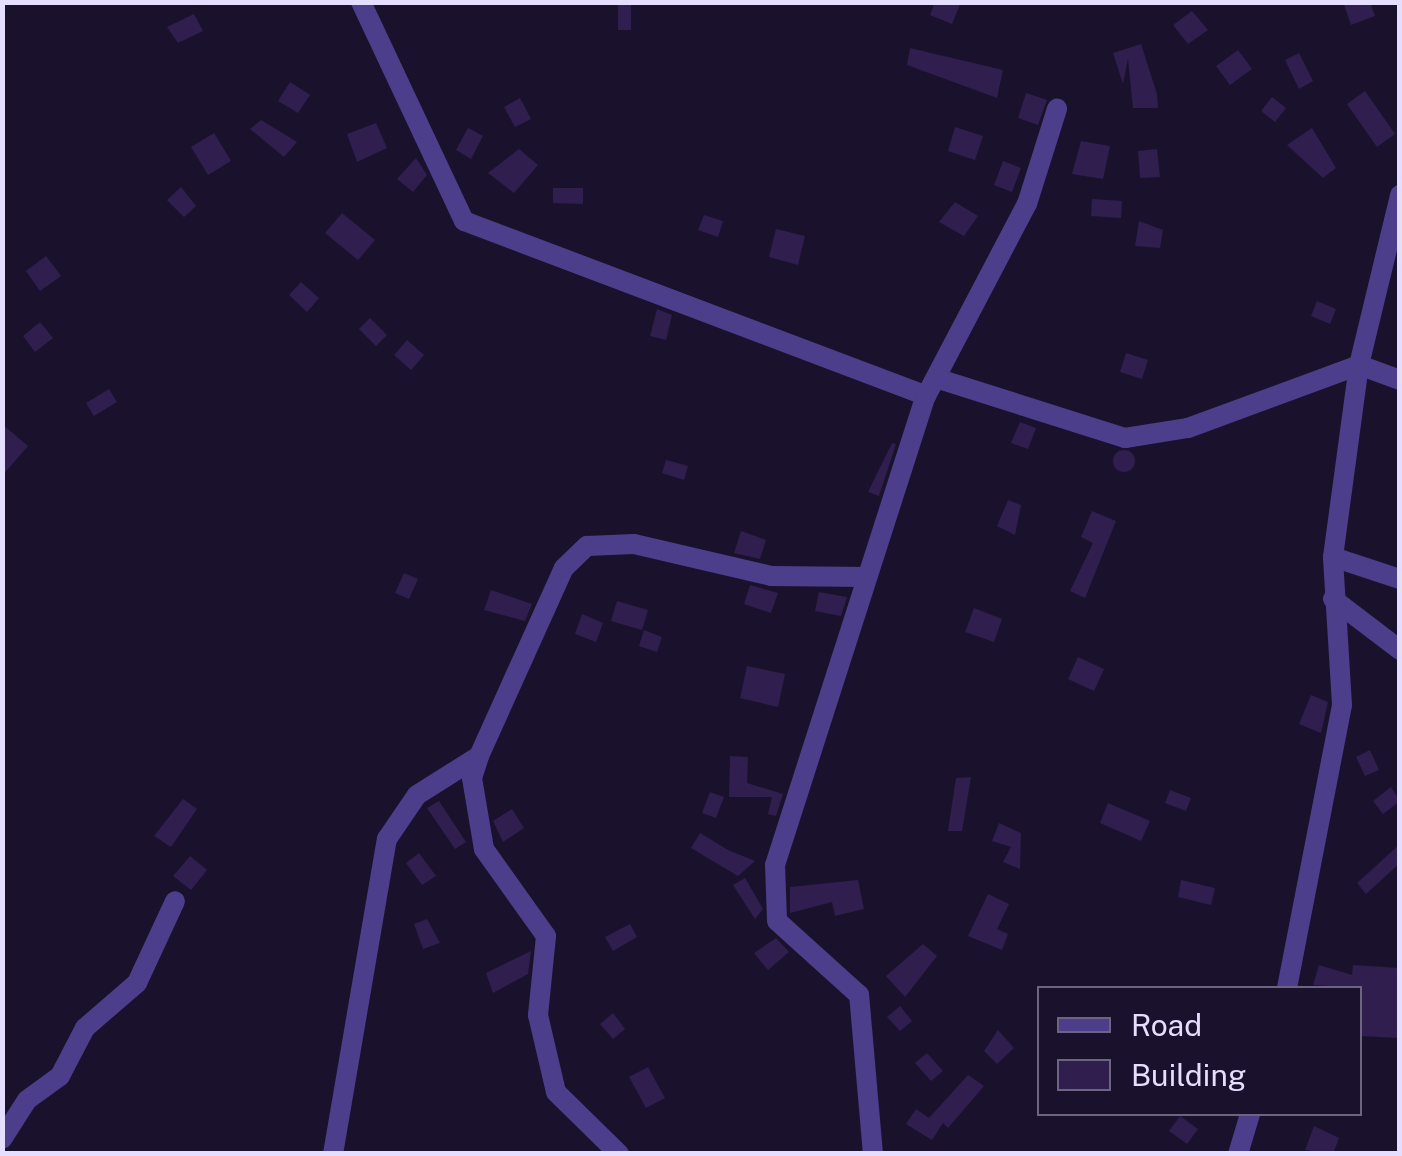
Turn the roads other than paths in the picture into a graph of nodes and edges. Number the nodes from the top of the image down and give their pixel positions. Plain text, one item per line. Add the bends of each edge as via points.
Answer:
1 (361, 2) edge
2 (1056, 109) dead end
3 (1400, 195) edge
4 (1359, 365) junction
5 (942, 380) junction
6 (1400, 380) edge
7 (926, 396) junction
8 (1334, 557) junction
9 (866, 577) junction
10 (1400, 579) edge
11 (1333, 599) junction
12 (1400, 650) edge
13 (479, 756) junction
14 (175, 901) dead end
15 (1287, 986) edge
16 (1249, 1116) edge
17 (2, 1139) edge
18 (333, 1154) edge
19 (619, 1154) edge
20 (872, 1154) edge
21 (1238, 1154) edge

1 - 7 street via 464,221
2 - 5 street via 1027,204
3 - 4 street
4 - 5 street via 1188,428 1125,438
4 - 6 street
4 - 8 street
5 - 7 street
7 - 9 street
8 - 10 street
8 - 11 street
9 - 13 street via 772,576 634,544 587,546 564,568
9 - 20 street via 805,756 771,897 789,934 858,995
11 - 12 street
11 - 15 street via 1342,706
13 - 18 street via 417,795 387,839
13 - 19 street via 472,778 484,849 550,952 538,1016 556,1092
14 - 17 street via 138,983 85,1028 60,1076 27,1100
16 - 21 street

